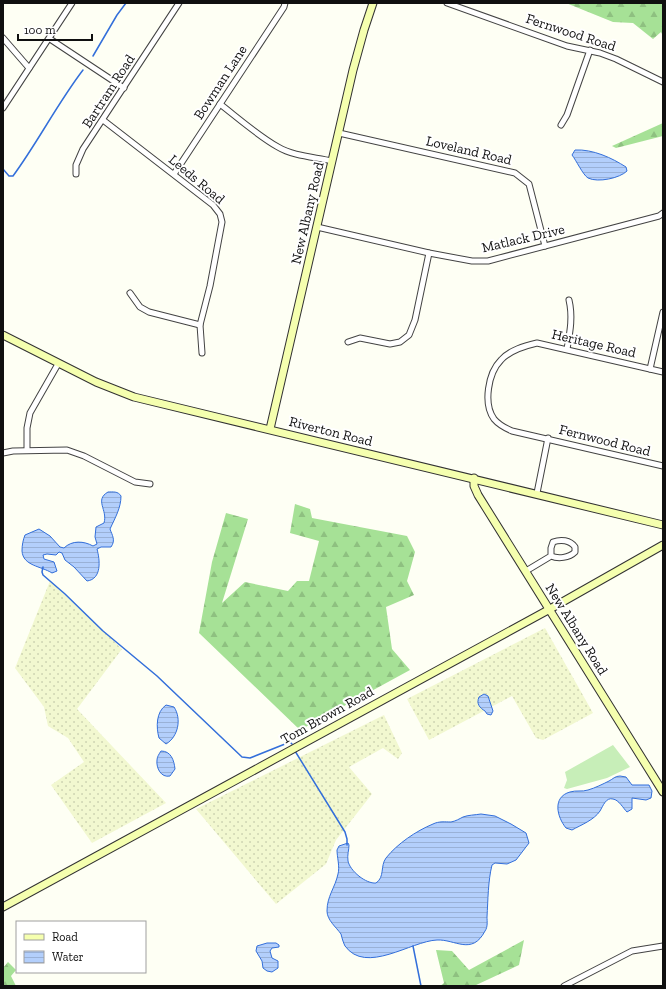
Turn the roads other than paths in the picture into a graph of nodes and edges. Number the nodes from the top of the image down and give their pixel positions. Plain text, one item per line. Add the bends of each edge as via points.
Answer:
1 (72, 3) edge
2 (179, 3) edge
3 (285, 3) edge
4 (373, 3) edge
5 (447, 3) edge
6 (3, 38) edge
7 (50, 39) junction
8 (590, 50) junction
9 (29, 68) junction
10 (663, 82) edge
11 (124, 88) junction
12 (220, 104) junction
13 (3, 108) edge
14 (102, 120) junction
15 (561, 125) dead end
16 (338, 133) junction
17 (332, 161) junction
18 (76, 174) dead end
19 (174, 174) junction
20 (663, 213) edge
21 (317, 226) junction
22 (545, 246) junction
23 (429, 253) junction
24 (130, 293) dead end
25 (569, 300) dead end
26 (663, 312) edge
27 (200, 325) junction
28 (3, 335) edge
29 (348, 342) dead end
30 (567, 349) junction
31 (202, 353) dead end
32 (58, 364) junction
33 (650, 369) junction
34 (663, 372) edge
35 (270, 429) junction
36 (548, 438) junction
37 (27, 450) junction
38 (3, 453) edge
39 (663, 466) edge
40 (474, 478) junction
41 (150, 484) dead end
42 (537, 494) junction
43 (663, 525) edge
44 (663, 545) edge
45 (551, 556) junction
46 (526, 571) junction
47 (550, 609) junction
48 (663, 792) edge
49 (3, 906) edge
50 (663, 946) edge
51 (564, 986) edge

1 - 7 street
2 - 11 street, Bartram Road
3 - 12 street, Bowman Lane
4 - 16 main road, New Albany Road via 360,43
5 - 8 street, Fernwood Road via 568,46
6 - 9 street
7 - 9 street
7 - 11 street
8 - 10 street, Fernwood Road via 616,59
8 - 15 street
9 - 13 street
11 - 14 street, Bartram Road
12 - 17 street via 278,147 297,154
12 - 19 street, Bowman Lane
14 - 18 street, Bartram Road via 80,155
14 - 19 street, Leeds Road
16 - 17 main road, New Albany Road
16 - 22 street, Loveland Road via 516,173 528,184
17 - 21 main road, New Albany Road
19 - 27 street, Leeds Road via 213,205 222,218
20 - 22 street, Matlack Drive
21 - 23 street, Matlack Drive
21 - 35 main road, New Albany Road
22 - 23 street, Matlack Drive via 488,260 472,261
23 - 29 street via 415,320 409,335 400,342 390,344 360,338
24 - 27 street via 140,307 149,312
25 - 30 street via 572,321
26 - 33 street
27 - 31 street, Leeds Road
28 - 32 main road, Riverton Road
30 - 33 street, Heritage Road
30 - 36 street, Heritage Road via 543,344 526,345 500,360 491,378 488,394 494,419 502,427 512,431
32 - 35 main road, Riverton Road via 134,397
32 - 37 street via 30,414
33 - 34 street, Heritage Road
35 - 40 main road, Riverton Road
36 - 39 street, Fernwood Road
36 - 42 street, Fernwood Road
37 - 38 street
37 - 41 street via 67,450 135,482
40 - 42 main road, Riverton Road
40 - 46 main road, New Albany Road via 478,495
42 - 43 main road, Riverton Road
44 - 47 main road, Tom Brown Road
45 - 45 street via 553,542 557,540 568,542 574,547 575,552 572,555 556,558
45 - 46 street
46 - 47 main road, New Albany Road
47 - 48 main road, New Albany Road
47 - 49 main road, Tom Brown Road
50 - 51 street via 632,951

